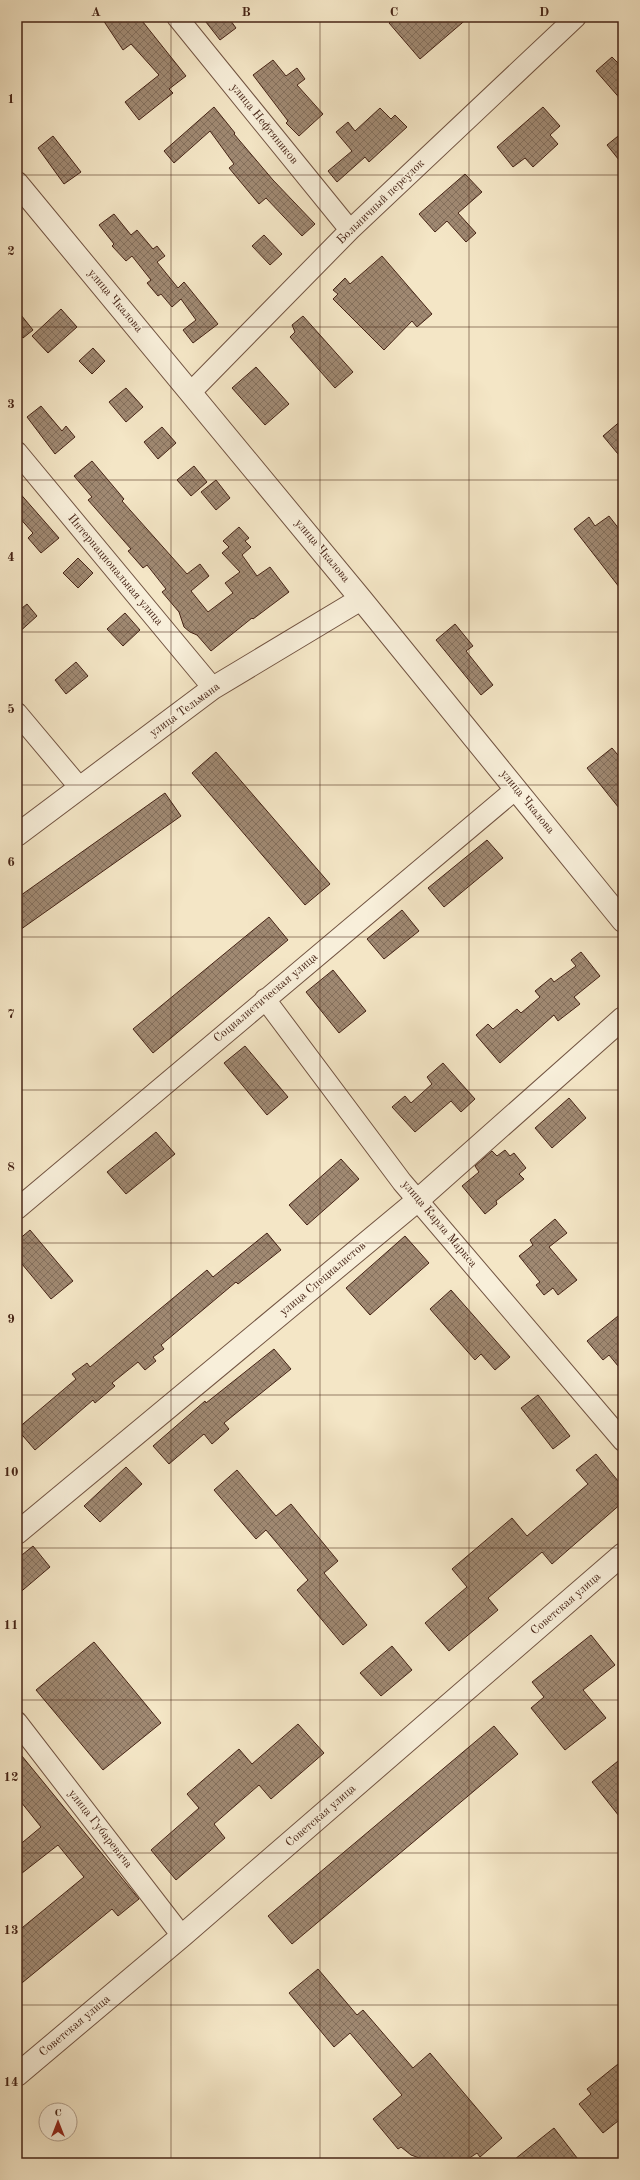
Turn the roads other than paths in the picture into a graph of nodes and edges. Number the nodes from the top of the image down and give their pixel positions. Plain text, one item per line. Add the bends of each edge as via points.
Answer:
1 (178, 17) edge
2 (576, 17) edge
3 (17, 184) edge
4 (350, 230) junction
5 (191, 392) junction
6 (17, 452) edge
7 (361, 599) junction
8 (213, 688) junction
9 (17, 712) edge
10 (80, 788) junction
11 (516, 789) junction
12 (17, 835) edge
13 (623, 921) edge
14 (265, 999) junction
15 (623, 1018) edge
16 (418, 1200) junction
17 (17, 1209) edge
18 (623, 1441) edge
19 (17, 1533) edge
20 (623, 1554) edge
21 (17, 1722) edge
22 (182, 1936) junction
23 (17, 2075) edge

1 - 4 street, улица Нефтяников
2 - 4 street, Больничный переулок
3 - 5 street, улица Чкалова
4 - 5 street, Больничный переулок
5 - 7 street, улица Чкалова
6 - 8 street, Интернациональная улица
7 - 8 street, улица Тельмана
7 - 11 street, улица Чкалова
8 - 10 street, улица Тельмана
9 - 10 street
10 - 12 street, улица Тельмана
11 - 13 street, улица Чкалова
11 - 14 street, Социалистическая улица
14 - 16 street, улица Карла Маркса
14 - 17 street, Социалистическая улица
15 - 16 street, улица Специалистов
16 - 18 street, улица Карла Маркса
16 - 19 street, улица Специалистов
20 - 22 street, Советская улица
21 - 22 street, улица Губаревича
22 - 23 street, Советская улица

